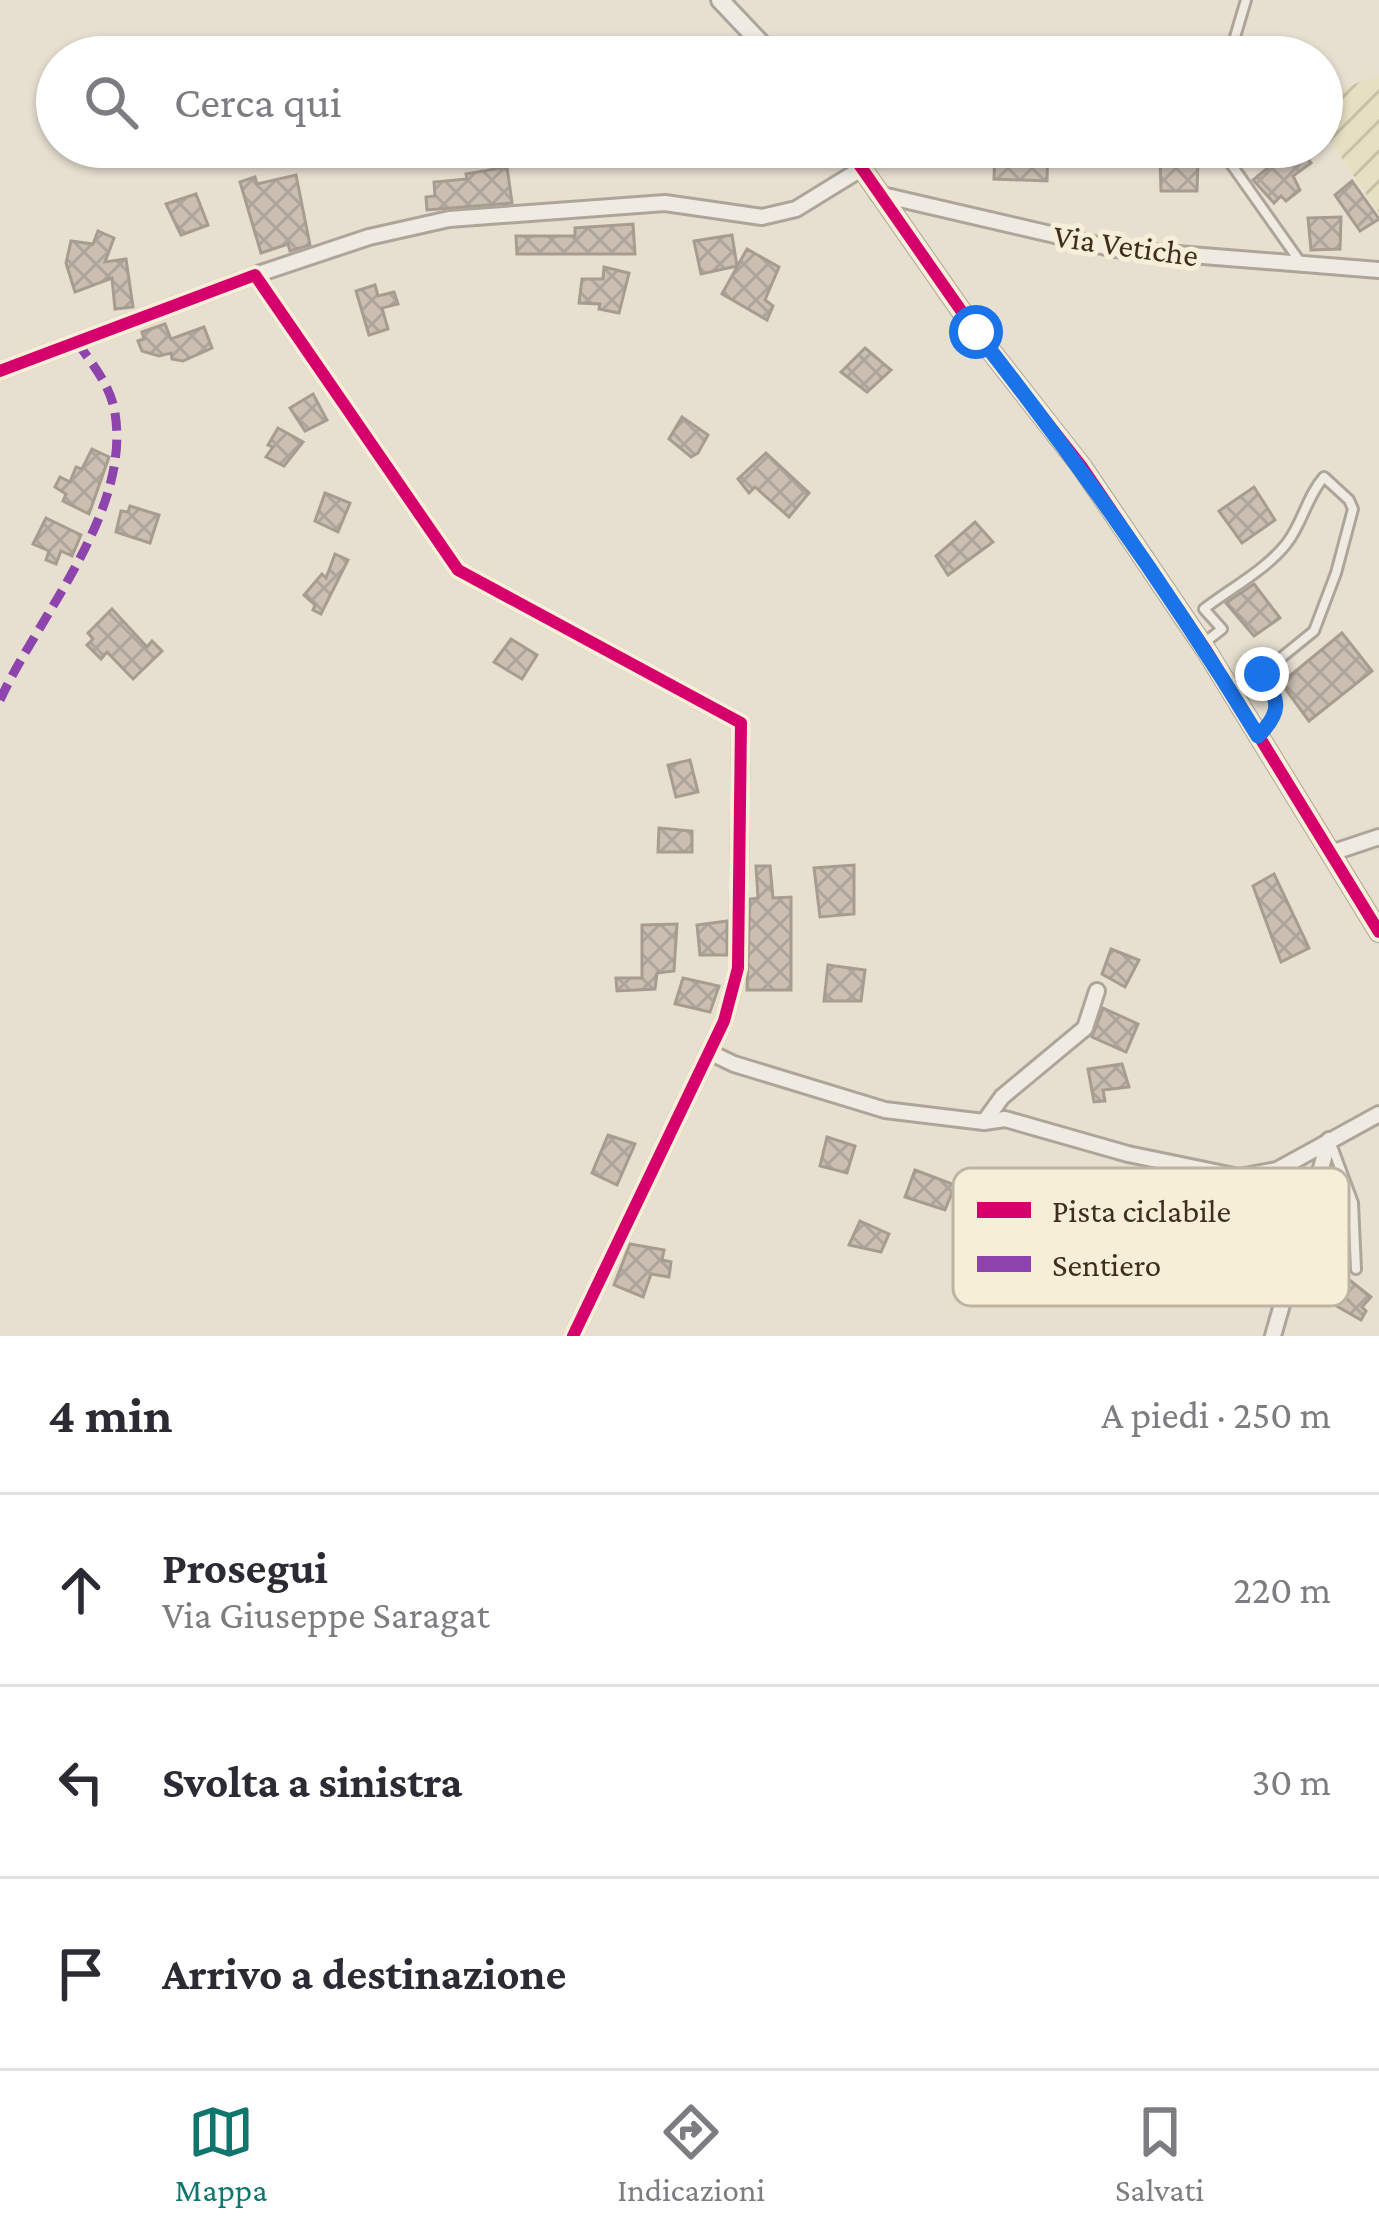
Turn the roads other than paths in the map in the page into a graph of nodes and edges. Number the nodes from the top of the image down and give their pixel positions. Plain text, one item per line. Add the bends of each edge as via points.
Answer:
1 (720, 0) edge
2 (1246, 0) edge
3 (754, 36) edge
4 (1235, 36) edge
5 (1234, 168) edge
6 (861, 169) joint
7 (878, 194) junction
8 (1302, 264) junction
9 (1379, 270) edge
10 (255, 275) junction
11 (0, 370) edge
12 (1202, 644) junction
13 (1258, 736) junction
14 (1379, 837) edge
15 (1331, 853) junction
16 (1379, 932) edge
17 (1097, 992) dead end
18 (711, 1053) junction
19 (1379, 1114) edge
20 (984, 1122) junction
21 (1329, 1140) junction
22 (1198, 1168) edge
23 (1280, 1168) edge
24 (1321, 1168) edge
25 (1340, 1168) edge
26 (1349, 1192) edge
27 (1356, 1270) dead end
28 (1282, 1306) edge
29 (573, 1336) edge
30 (1274, 1336) edge

1 - 3 street
2 - 4 lane
5 - 8 lane
6 - 7 street
6 - 10 street via 796,208 762,217 664,203 448,219
7 - 8 street, Via Vetiche via 1115,249
7 - 12 street via 1082,467
8 - 9 street, Via Vetiche
10 - 11 street
10 - 18 street via 458,570 741,723 738,968
12 - 13 street
12 - 13 lane via 1222,628 1204,609 1273,559 1324,477 1353,509 1347,533 1314,631 1262,674 1276,708
13 - 15 street
14 - 15 street
15 - 16 street
17 - 20 street via 1085,1028 1002,1097
18 - 20 street via 885,1110
18 - 29 street
19 - 21 street
20 - 22 street via 1005,1119
21 - 23 street
21 - 24 street
21 - 25 lane
26 - 27 lane
28 - 30 street

